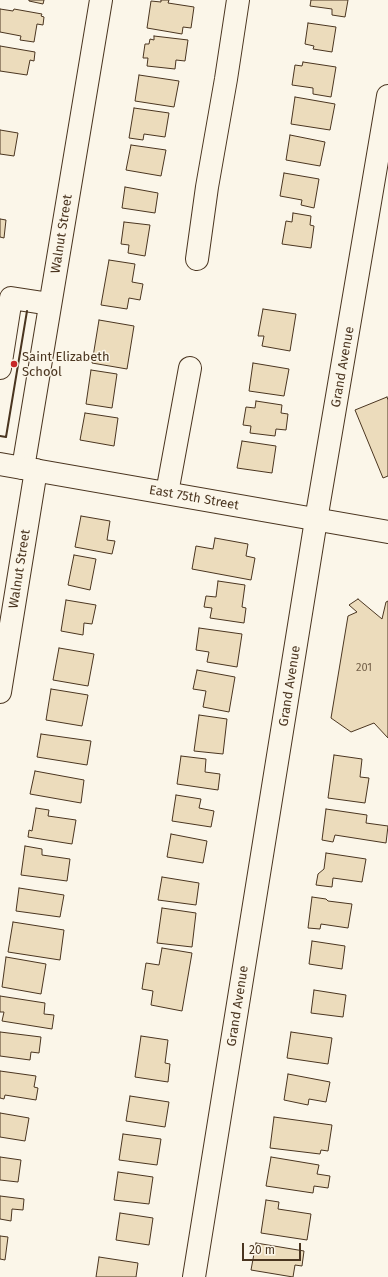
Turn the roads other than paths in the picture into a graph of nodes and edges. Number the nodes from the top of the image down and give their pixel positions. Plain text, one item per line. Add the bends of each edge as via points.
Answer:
1 (101, 0) edge
2 (238, 0) edge
3 (388, 96) edge
4 (380, 199) edge
5 (197, 259) dead end
6 (50, 304) junction
7 (0, 368) edge
8 (190, 368) dead end
9 (0, 464) edge
10 (29, 469) junction
11 (167, 493) junction
12 (316, 520) junction
13 (388, 532) edge
14 (0, 692) edge
15 (194, 1277) edge

1 - 6 street, Walnut Street
2 - 5 street
3 - 4 street, Grand Avenue
4 - 12 street, Grand Avenue
6 - 7 street via 11,298
6 - 10 street, Walnut Street
8 - 11 street
9 - 10 street, East 75th Street
10 - 11 street, East 75th Street
10 - 14 street, Walnut Street
11 - 12 street, East 75th Street
12 - 13 street, East 75th Street
12 - 15 street, Grand Avenue

